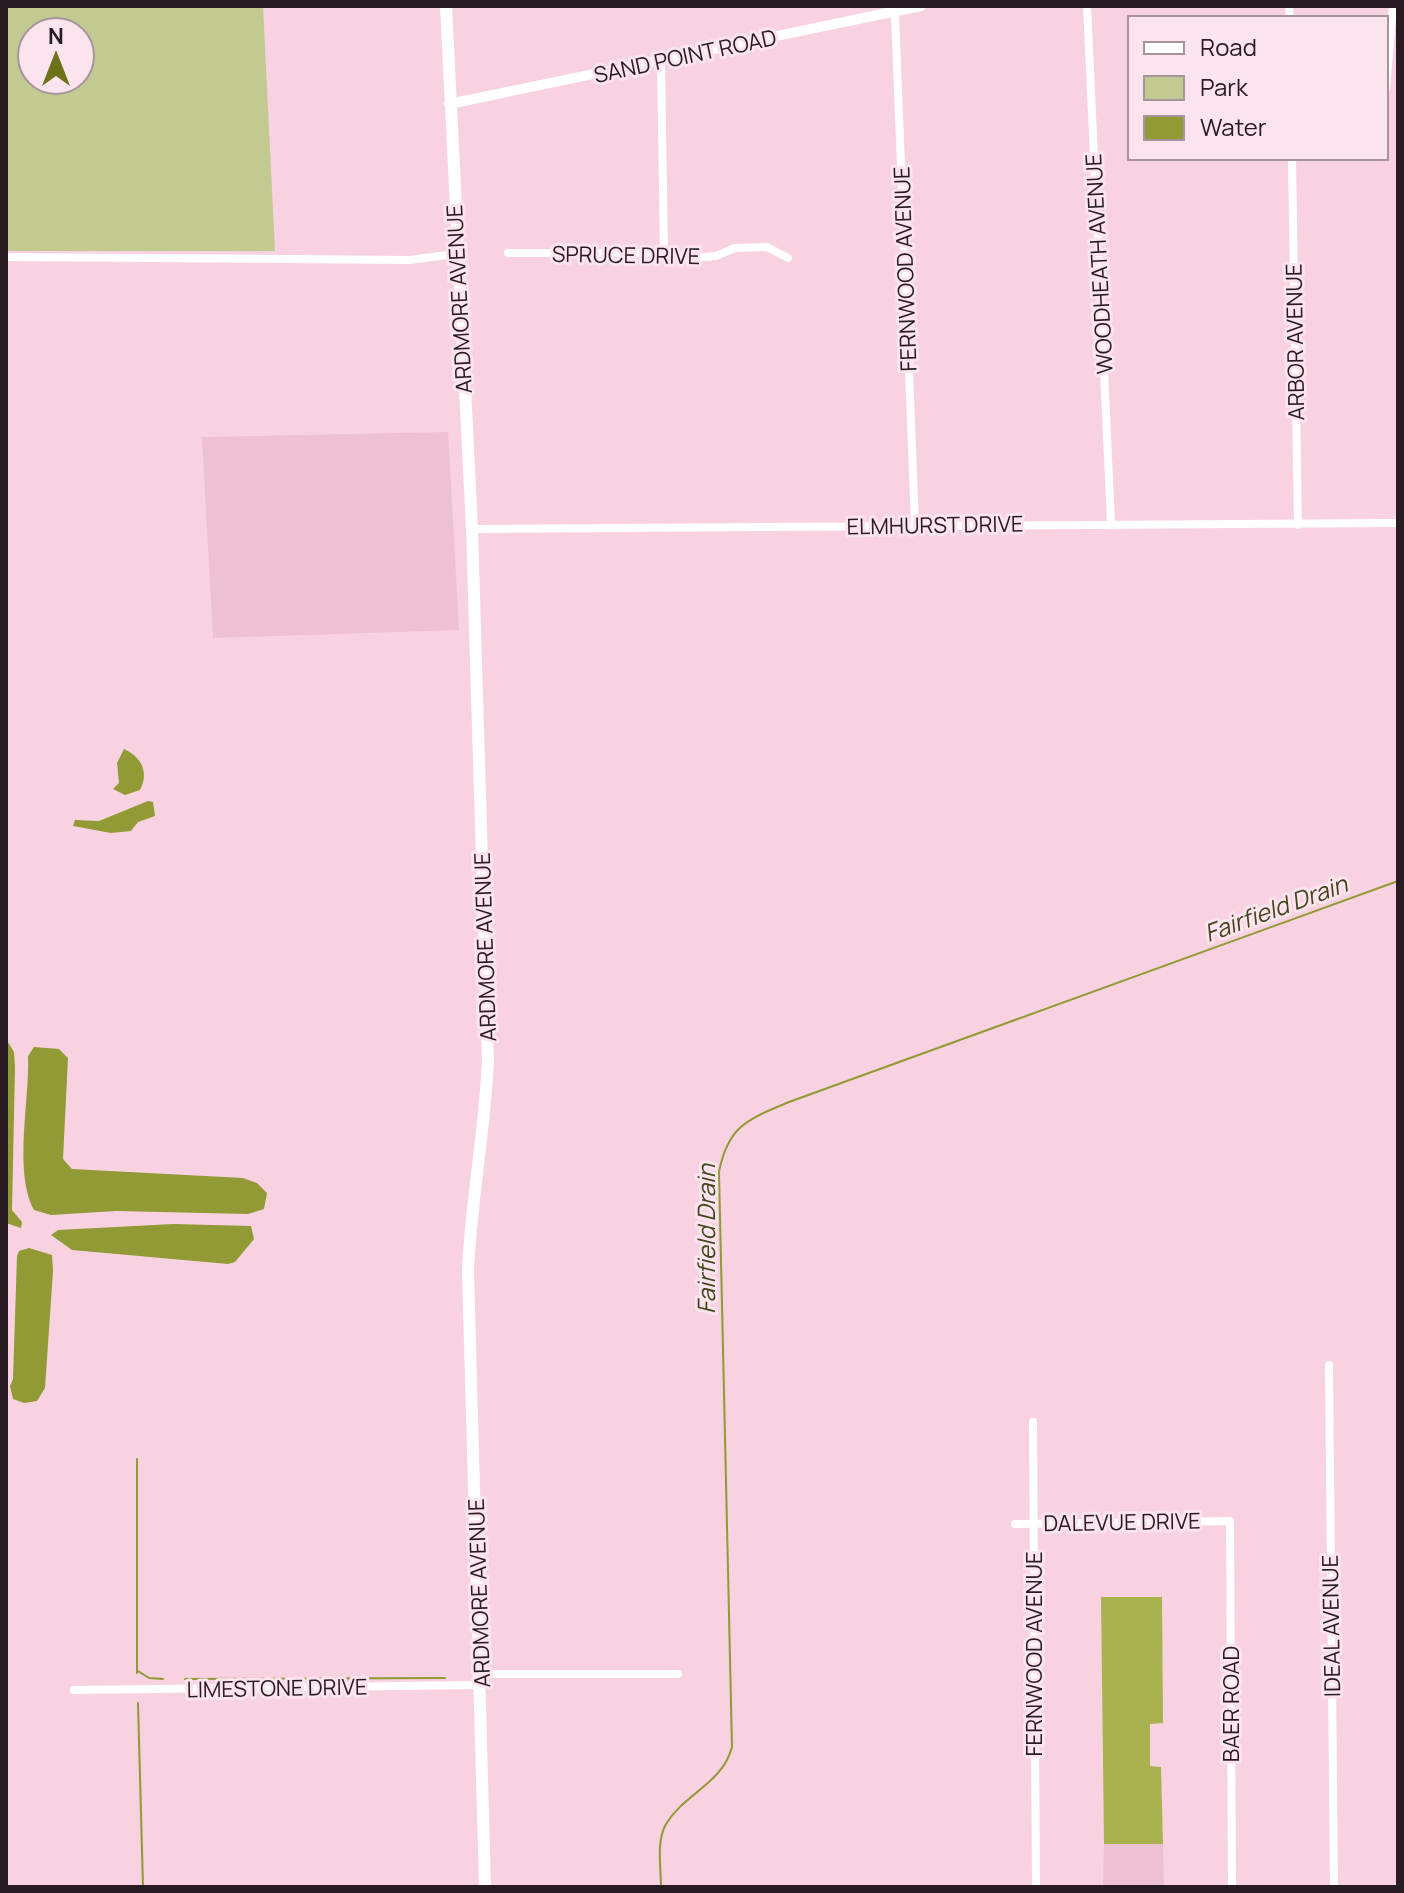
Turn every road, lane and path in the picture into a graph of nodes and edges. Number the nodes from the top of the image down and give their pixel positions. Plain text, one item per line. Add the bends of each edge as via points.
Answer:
1 (446, 6) edge
2 (866, 6) edge
3 (921, 6) edge
4 (1087, 6) edge
5 (1393, 6) edge
6 (895, 13) junction
7 (866, 19) junction
8 (661, 62) junction
9 (1388, 65) edge
10 (449, 104) junction
11 (1292, 160) edge
12 (508, 253) dead end
13 (664, 253) junction
14 (456, 254) junction
15 (6, 257) edge
16 (788, 258) dead end
17 (1111, 522) junction
18 (1398, 523) edge
19 (915, 525) junction
20 (1298, 525) junction
21 (472, 529) junction
22 (1329, 1365) dead end
23 (1033, 1422) dead end
24 (1230, 1521) joint
25 (1015, 1524) dead end
26 (1033, 1524) junction
27 (678, 1674) dead end
28 (481, 1680) junction
29 (74, 1690) dead end
30 (485, 1887) edge
31 (1036, 1887) edge
32 (1232, 1887) edge
33 (1334, 1887) edge

1 - 10 main road, ARDMORE AVENUE
2 - 7 street
3 - 6 street, SAND POINT ROAD
4 - 17 street, WOODHEATH AVENUE
5 - 9 street
6 - 7 street, SAND POINT ROAD
6 - 19 street, FERNWOOD AVENUE
7 - 8 street, SAND POINT ROAD
8 - 10 street, SAND POINT ROAD
8 - 13 street
10 - 14 main road, ARDMORE AVENUE
11 - 20 street, ARBOR AVENUE
12 - 13 street, SPRUCE DRIVE
13 - 16 street, SPRUCE DRIVE via 694,258 767,247
14 - 15 street via 409,260
14 - 21 main road, ARDMORE AVENUE
17 - 19 street, ELMHURST DRIVE
17 - 20 street, ELMHURST DRIVE
18 - 20 street, ELMHURST DRIVE
19 - 21 street, ELMHURST DRIVE
21 - 28 main road, ARDMORE AVENUE via 488,1060 468,1271
22 - 33 street, IDEAL AVENUE
23 - 26 street, FERNWOOD AVENUE
24 - 26 street, DALEVUE DRIVE
24 - 32 street, BAER ROAD
25 - 26 street, DALEVUE DRIVE
26 - 31 street, FERNWOOD AVENUE
27 - 28 street, LIMESTONE DRIVE
28 - 29 street, LIMESTONE DRIVE
28 - 30 main road, ARDMORE AVENUE

